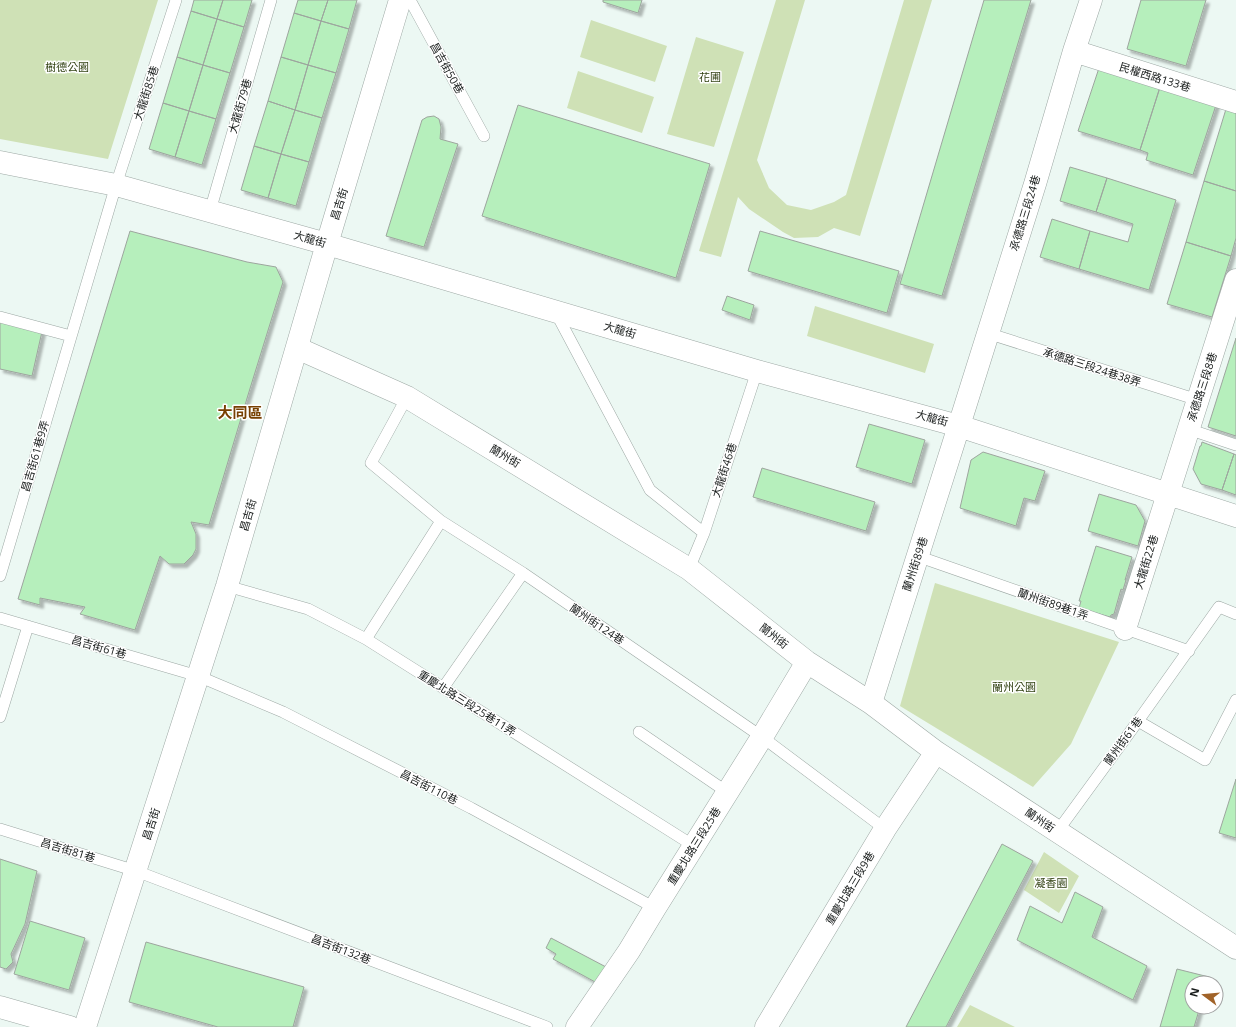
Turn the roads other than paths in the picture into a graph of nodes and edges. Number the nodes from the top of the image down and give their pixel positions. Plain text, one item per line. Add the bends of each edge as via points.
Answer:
1 (176, 0) edge
2 (271, 0) edge
3 (400, 0) edge
4 (410, 0) edge
5 (1091, 0) edge
6 (1074, 51) junction
7 (1236, 102) edge
8 (484, 136) dead end
9 (0, 162) edge
10 (116, 185) junction
11 (210, 211) junction
12 (327, 244) junction
13 (1236, 280) edge
14 (555, 311) junction
15 (0, 317) edge
16 (987, 333) junction
17 (71, 336) junction
18 (297, 348) junction
19 (757, 371) junction
20 (407, 397) junction
21 (1198, 400) junction
22 (959, 426) junction
23 (1188, 429) junction
24 (1236, 445) edge
25 (1168, 494) junction
26 (1236, 516) edge
27 (441, 521) junction
28 (704, 533) junction
29 (917, 556) junction
30 (689, 569) junction
31 (522, 573) junction
32 (0, 576) edge
33 (227, 586) junction
34 (1236, 614) edge
35 (0, 618) edge
36 (28, 626) junction
37 (1125, 629) junction
38 (366, 639) junction
39 (1189, 651) junction
40 (807, 662) junction
41 (198, 676) junction
42 (443, 688) junction
43 (1236, 700) edge
44 (871, 703) junction
45 (0, 717) edge
46 (1138, 721) junction
47 (639, 732) dead end
48 (762, 737) junction
49 (936, 752) junction
50 (727, 792) junction
51 (0, 829) edge
52 (885, 829) junction
53 (1057, 832) junction
54 (694, 846) junction
55 (136, 871) junction
56 (655, 908) junction
57 (1236, 948) edge
58 (0, 1007) edge
59 (70, 1027) edge
60 (85, 1027) edge
61 (547, 1027) edge
62 (577, 1027) edge
63 (766, 1027) edge

1 - 10 lane, 大龍街85巷
2 - 11 lane, 大龍街79巷
3 - 12 street, 昌吉街
4 - 8 lane, 昌吉街50巷
5 - 6 street, 承德路三段24巷
6 - 7 street, 民權西路133巷
6 - 16 street, 承德路三段24巷
9 - 10 street, 大龍街
10 - 11 street, 大龍街
10 - 17 lane, 昌吉街61巷9弄
11 - 12 street, 大龍街
12 - 14 street, 大龍街
12 - 18 street, 昌吉街
13 - 21 street, 承德路三段8巷
14 - 19 street, 大龍街
14 - 28 lane via 650,490
15 - 17 lane
16 - 21 lane, 承德路三段24巷38弄
16 - 22 street, 承德路三段24巷
17 - 32 lane, 昌吉街61巷9弄
18 - 20 street, 蘭州街
18 - 33 street, 昌吉街
19 - 22 street, 大龍街
19 - 28 lane, 大龍街46巷
20 - 27 lane, 蘭州街124巷 via 371,463
20 - 30 street, 蘭州街
21 - 23 street, 承德路三段8巷
22 - 25 street, 大龍街
22 - 29 street, 蘭州街89巷
23 - 24 lane
23 - 25 street, 承德路三段8巷
25 - 26 street, 大龍街
25 - 37 street, 大龍街22巷
27 - 31 lane, 蘭州街124巷
27 - 38 lane
28 - 30 lane, 大龍街46巷
29 - 37 lane, 蘭州街89巷1弄
29 - 44 street, 蘭州街89巷
30 - 40 street, 蘭州街
31 - 42 lane
31 - 48 lane, 蘭州街124巷
33 - 38 lane, 重慶北路三段25巷11弄 via 308,609
33 - 41 street, 昌吉街
34 - 39 lane, 蘭州街61巷 via 1219,608
35 - 36 lane, 昌吉街61巷
36 - 41 lane, 昌吉街61巷
36 - 45 lane
37 - 39 lane, 蘭州街89巷1弄
38 - 42 lane, 重慶北路三段25巷11弄
39 - 46 lane, 蘭州街61巷
40 - 44 street, 蘭州街
40 - 48 street, 重慶北路三段25巷
41 - 55 street, 昌吉街
41 - 56 lane, 昌吉街110巷 via 283,712 471,808
42 - 54 lane, 重慶北路三段25巷11弄
43 - 46 lane via 1205,760
44 - 49 street, 蘭州街
46 - 53 lane, 蘭州街61巷
47 - 50 lane
48 - 50 street, 重慶北路三段25巷
48 - 52 lane, 蘭州街124巷
49 - 52 street, 重慶北路三段9巷
49 - 53 street, 蘭州街
50 - 54 street, 重慶北路三段25巷
51 - 55 lane, 昌吉街81巷
52 - 63 street, 重慶北路三段9巷
53 - 57 street, 蘭州街
54 - 56 street, 重慶北路三段25巷
55 - 60 street, 昌吉街
55 - 61 lane, 昌吉街132巷
56 - 62 street, 重慶北路三段25巷
58 - 59 street

